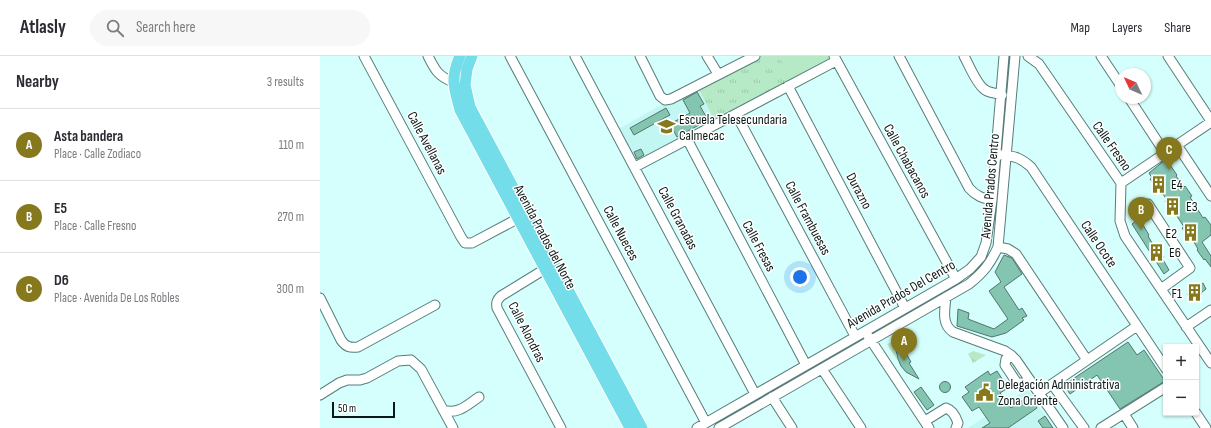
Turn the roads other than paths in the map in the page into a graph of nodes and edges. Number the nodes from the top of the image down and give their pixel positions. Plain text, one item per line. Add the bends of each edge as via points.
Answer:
1 (364, 56) edge
2 (428, 56) edge
3 (460, 56) edge
4 (472, 56) edge
5 (510, 56) edge
6 (575, 56) edge
7 (640, 56) edge
8 (707, 56) edge
9 (755, 56) edge
10 (899, 56) edge
11 (964, 56) edge
12 (1004, 56) edge
13 (1015, 56) edge
14 (1028, 56) edge
15 (1102, 56) edge
16 (1168, 56) edge
17 (835, 58) edge
18 (718, 74) junction
19 (1115, 77) edge
20 (453, 82) junction
21 (788, 86) junction
22 (1002, 94) junction
23 (1133, 104) edge
24 (465, 108) junction
25 (736, 114) junction
26 (1211, 121) edge
27 (687, 140) junction
28 (1177, 145) junction
29 (1165, 153) junction
30 (996, 155) junction
31 (1007, 155) junction
32 (635, 167) junction
33 (1121, 183) junction
34 (1211, 196) edge
35 (992, 200) junction
36 (1148, 204) dead end
37 (517, 218) junction
38 (542, 240) junction
39 (532, 245) junction
40 (998, 247) junction
41 (545, 269) junction
42 (956, 279) junction
43 (1161, 289) junction
44 (946, 297) junction
45 (320, 298) edge
46 (435, 305) dead end
47 (905, 308) junction
48 (1211, 310) edge
49 (1137, 326) junction
50 (1186, 327) junction
51 (865, 331) junction
52 (856, 336) junction
53 (871, 340) junction
54 (1087, 360) junction
55 (1211, 363) edge
56 (1163, 364) edge
57 (806, 365) junction
58 (822, 369) junction
59 (1052, 384) junction
60 (1163, 389) edge
61 (755, 394) junction
62 (1039, 394) junction
63 (320, 395) edge
64 (479, 397) dead end
65 (772, 397) junction
66 (443, 410) junction
67 (1124, 414) junction
68 (1198, 416) edge
69 (706, 423) junction
70 (927, 425) edge
71 (722, 427) edge
72 (454, 428) edge
73 (561, 428) edge
74 (630, 428) edge
75 (642, 428) edge
76 (697, 428) edge
77 (792, 428) edge
78 (861, 428) edge
79 (956, 428) edge
80 (1063, 428) edge
81 (1084, 428) edge
82 (1102, 428) edge
83 (1133, 428) edge
84 (1206, 428) edge

1 - 37 street, Calle Avellanas via 465,243 472,243
2 - 20 street via 436,72
3 - 20 main road, Avenida Prados del Norte
4 - 24 main road, Avenida Prados del Norte via 465,85
5 - 69 street, Calle Nueces
6 - 32 street, Calle Granadas
7 - 18 street via 660,96 665,100
8 - 18 street
9 - 18 street
10 - 35 street via 969,188 981,198
11 - 22 street via 984,89
12 - 22 street, Avenida Prados Del Centro
13 - 31 street, Avenida Prados Centro
14 - 33 street, Calle Fresno via 1039,64
15 - 19 street
16 - 26 street
17 - 21 street
17 - 42 street, Calle Chabacanos
20 - 24 main road, Avenida Prados del Norte
21 - 25 street
21 - 47 street, Durazno
22 - 30 street, Avenida Prados Del Centro
23 - 29 street
24 - 37 main road, Avenida Prados del Norte
24 - 38 main road, Avenida Prados del Norte
25 - 27 street
25 - 52 street, Calle Frambuesas
26 - 28 street
27 - 32 street
27 - 57 street, Calle Fresas
28 - 29 street
28 - 34 street
29 - 33 street
30 - 31 street, Calle Ocote
30 - 35 street, Avenida Prados Del Centro
31 - 40 street, Avenida Prados Centro
31 - 49 street, Calle Ocote via 1017,157 1031,167
32 - 61 street, Calle Granadas
33 - 43 street, Calle Fresno via 1120,221 1125,236
35 - 42 street, Avenida Prados Del Centro via 986,243 981,257
36 - 43 street via 1190,268
37 - 39 main road, Avenida Prados del Norte
38 - 39 street
38 - 75 main road, Avenida Prados del Norte
39 - 41 main road, Avenida Prados del Norte
40 - 44 street, Avenida Prados Centro via 991,262 981,274
40 - 54 street via 1016,254
41 - 73 street, Calle Alondras via 501,296 496,303
41 - 74 main road, Avenida Prados del Norte
42 - 47 street, Avenida Prados Del Centro
43 - 50 street, Calle Fresno
44 - 53 street, Avenida Prados Centro
44 - 62 street via 945,319 948,329 1011,355
45 - 46 street via 341,340 351,348 358,347
47 - 51 street, Avenida Prados Del Centro
48 - 50 street
49 - 54 street
49 - 56 street, Calle Ocote
50 - 55 street, Calle Fresno
51 - 52 street, Avenida Prados Del Centro
51 - 53 street
52 - 57 street, Avenida Prados Del Centro
53 - 58 street, Avenida Prados Centro
53 - 70 street
54 - 59 street
57 - 61 street, Avenida Prados Del Centro
58 - 65 street, Avenida Prados Centro
58 - 78 street
59 - 62 street
59 - 81 street
60 - 67 street
61 - 69 street, Avenida Prados Del Centro
62 - 80 street
63 - 66 street via 339,383 367,378 398,361 411,360 421,369
64 - 66 street via 451,413
65 - 71 street, Avenida Prados Centro
65 - 77 street
66 - 72 street
67 - 82 street
67 - 83 street
68 - 84 street
69 - 76 street, Avenida Prados Del Centro
70 - 79 street via 943,410 949,409 957,420

